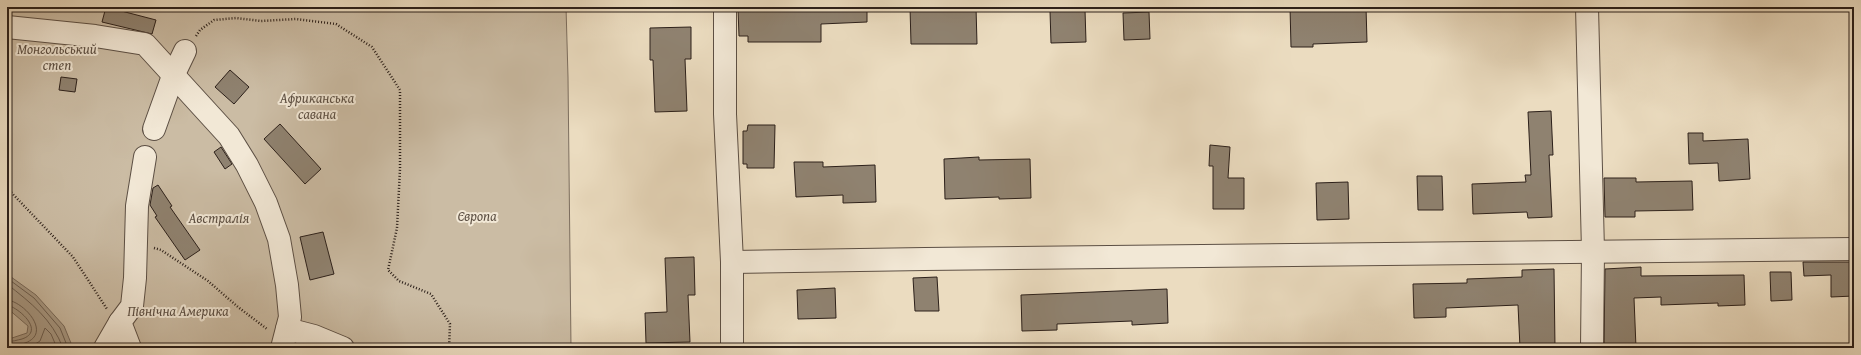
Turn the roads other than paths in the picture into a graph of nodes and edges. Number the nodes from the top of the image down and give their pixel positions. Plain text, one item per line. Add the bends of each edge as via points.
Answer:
1 (725, 7) edge
2 (1587, 7) edge
3 (7, 27) edge
4 (185, 51) road end
5 (173, 76) junction
6 (154, 129) dead end
7 (145, 157) dead end
8 (1854, 249) edge
9 (1593, 251) junction
10 (732, 262) junction
11 (120, 322) junction
12 (284, 339) edge
13 (105, 348) edge
14 (130, 348) edge
15 (343, 348) edge
16 (732, 348) edge
17 (1592, 348) edge

1 - 10 street via 725,114
2 - 9 street
3 - 5 street via 145,44
4 - 5 street
5 - 6 street
5 - 12 street via 229,136 266,203 279,238 287,285 290,317
7 - 11 street via 137,206 132,306
8 - 9 street
9 - 10 street
9 - 17 street
10 - 16 street
11 - 13 street
11 - 14 street
12 - 15 street via 314,336

